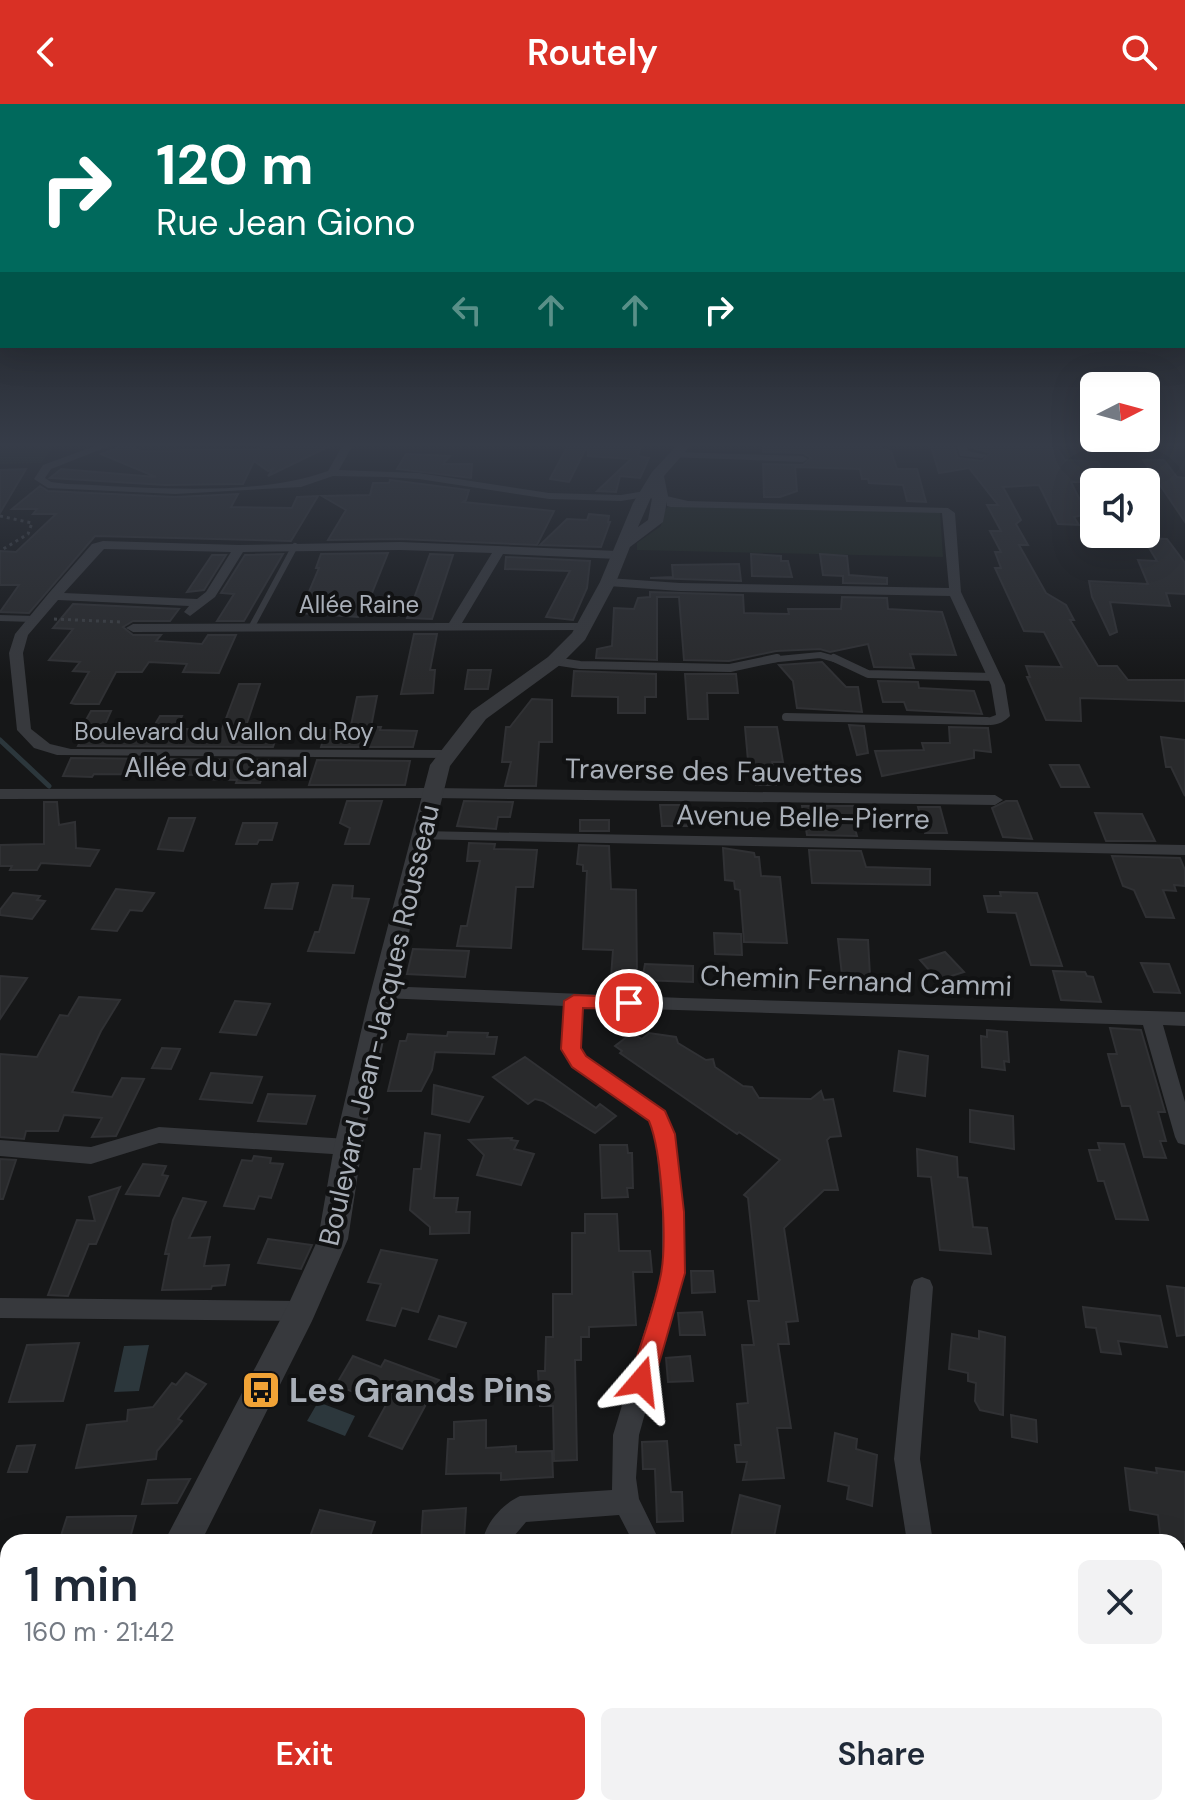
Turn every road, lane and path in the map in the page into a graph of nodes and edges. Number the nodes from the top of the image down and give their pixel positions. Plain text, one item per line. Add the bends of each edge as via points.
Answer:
1 (31, 523) edge
2 (654, 523) edge
3 (950, 523) edge
4 (295, 546) junction
5 (239, 549) junction
6 (0, 551) edge
7 (499, 551) junction
8 (620, 551) junction
9 (608, 582) junction
10 (955, 592) junction
11 (53, 596) junction
12 (198, 603) junction
13 (0, 618) edge
14 (35, 618) junction
15 (454, 625) junction
16 (252, 626) junction
17 (586, 626) junction
18 (140, 628) joint
19 (182, 629) junction
20 (554, 661) junction
21 (994, 677) junction
22 (786, 717) dead end
23 (987, 721) joint
24 (446, 754) junction
25 (432, 793) junction
26 (0, 794) edge
27 (995, 800) dead end
28 (420, 836) junction
29 (1185, 850) edge
30 (383, 992) junction
31 (574, 1001) junction
32 (1151, 1018) junction
33 (1185, 1019) edge
34 (1185, 1137) edge
35 (348, 1147) junction
36 (0, 1148) edge
37 (922, 1287) dead end
38 (0, 1308) edge
39 (301, 1311) junction
40 (626, 1502) junction
41 (186, 1534) edge
42 (498, 1534) edge
43 (643, 1534) edge
44 (919, 1534) edge

1 - 6 path via 28,534
2 - 8 street
3 - 10 street
4 - 5 street, Boulevard du Vallon du Roy
4 - 7 street, Boulevard du Vallon du Roy
4 - 16 lane
5 - 11 street, Boulevard du Vallon du Roy via 103,545
5 - 12 street via 211,594
7 - 8 street, Boulevard du Vallon du Roy
7 - 15 street
8 - 9 street, Boulevard Jean-Jacques Rousseau
9 - 10 street
9 - 17 street, Boulevard Jean-Jacques Rousseau
10 - 21 street
11 - 12 street
11 - 14 street, Boulevard du Vallon du Roy
12 - 19 street
13 - 14 lane
14 - 18 path via 137,623
14 - 24 street, Boulevard du Vallon du Roy via 16,653 24,730 46,750
15 - 16 street, Allée Raine
15 - 17 street, Allée Raine
16 - 19 street, Allée Raine
17 - 20 street, Boulevard Jean-Jacques Rousseau
18 - 19 street, Allée Raine
20 - 21 lane via 716,668 820,655 868,674
20 - 24 street, Boulevard Jean-Jacques Rousseau via 479,715
21 - 23 street via 1003,716
22 - 23 lane
24 - 25 street, Boulevard Jean-Jacques Rousseau
25 - 26 street, Allée du Canal
25 - 27 street, Traverse des Fauvettes
25 - 28 street, Boulevard Jean-Jacques Rousseau
28 - 29 street, Avenue Belle-Pierre
28 - 30 street, Boulevard Jean-Jacques Rousseau
30 - 31 street, Chemin Fernand Cammi
30 - 35 street, Boulevard Jean-Jacques Rousseau
31 - 32 street, Chemin Fernand Cammi
31 - 40 street via 571,1049 579,1061 658,1117 665,1134 673,1273 626,1435
32 - 33 street, Chemin Fernand Cammi
32 - 34 street
35 - 36 street via 159,1135 80,1156
35 - 39 street, Boulevard Jean-Jacques Rousseau via 333,1239
37 - 44 street via 907,1459
38 - 39 street
39 - 41 street, Boulevard Jean-Jacques Rousseau
40 - 42 street via 520,1509
40 - 43 street

